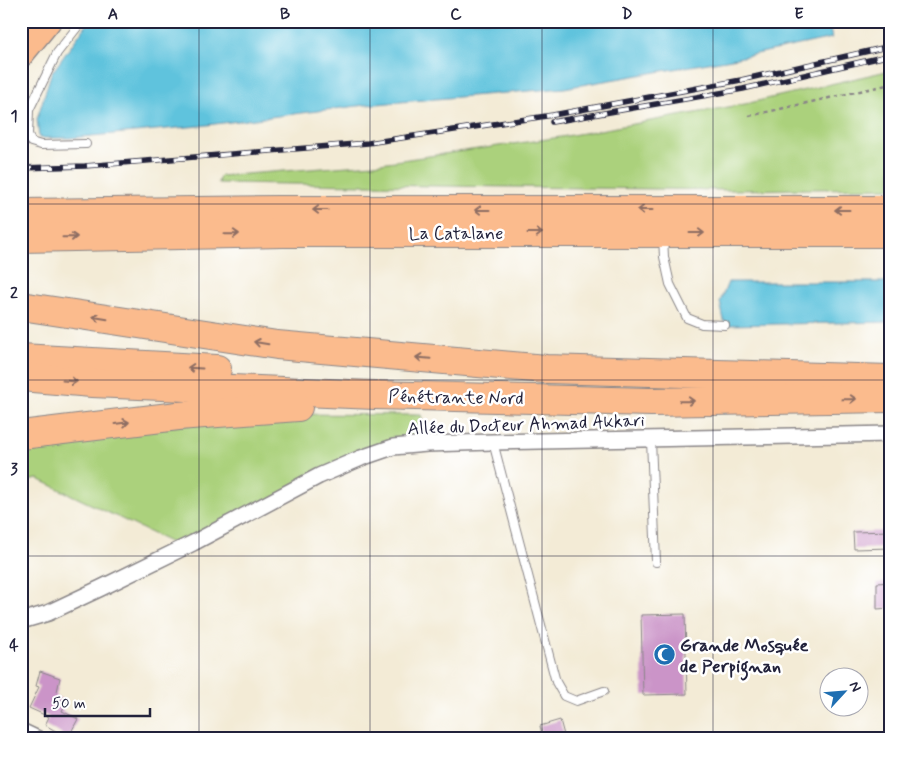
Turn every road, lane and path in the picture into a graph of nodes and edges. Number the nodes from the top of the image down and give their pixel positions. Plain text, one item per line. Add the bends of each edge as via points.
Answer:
1 (48, 21) edge
2 (82, 21) edge
3 (21, 54) edge
4 (891, 84) edge
5 (749, 116) dead end
6 (86, 144) dead end
7 (891, 210) edge
8 (21, 213) edge
9 (663, 233) junction
10 (891, 233) edge
11 (21, 238) edge
12 (21, 306) edge
13 (725, 325) dead end
14 (21, 358) edge
15 (21, 377) edge
16 (891, 380) edge
17 (891, 398) edge
18 (651, 402) junction
19 (891, 434) edge
20 (21, 435) edge
21 (651, 440) junction
22 (493, 442) junction
23 (656, 562) dead end
24 (21, 621) edge
25 (604, 690) dead end
26 (21, 731) edge
27 (38, 739) edge

1 - 3 main road
2 - 6 lane via 56,52 29,110 28,134 31,142 41,145
4 - 5 path
7 -> 8 highway, La Catalane
9 -> 10 highway, La Catalane
11 -> 9 highway, La Catalane via 283,233
9 - 13 lane via 670,284 687,318 702,324
16 -> 12 highway via 546,369 277,345
16 -> 14 highway, Pénétrante Nord via 376,377
15 -> 18 highway, Pénétrante Nord via 365,395
18 -> 17 highway, Pénétrante Nord
20 -> 18 highway via 178,416 292,407
19 - 21 street, Allée du Docteur Ahmad Akkari
21 - 22 street, Allée du Docteur Ahmad Akkari
21 - 23 lane
22 - 24 street, Allée du Docteur Ahmad Akkari via 393,447 361,458 319,476 101,588 48,613
22 - 25 lane via 556,682 564,696 576,701
26 - 27 street

